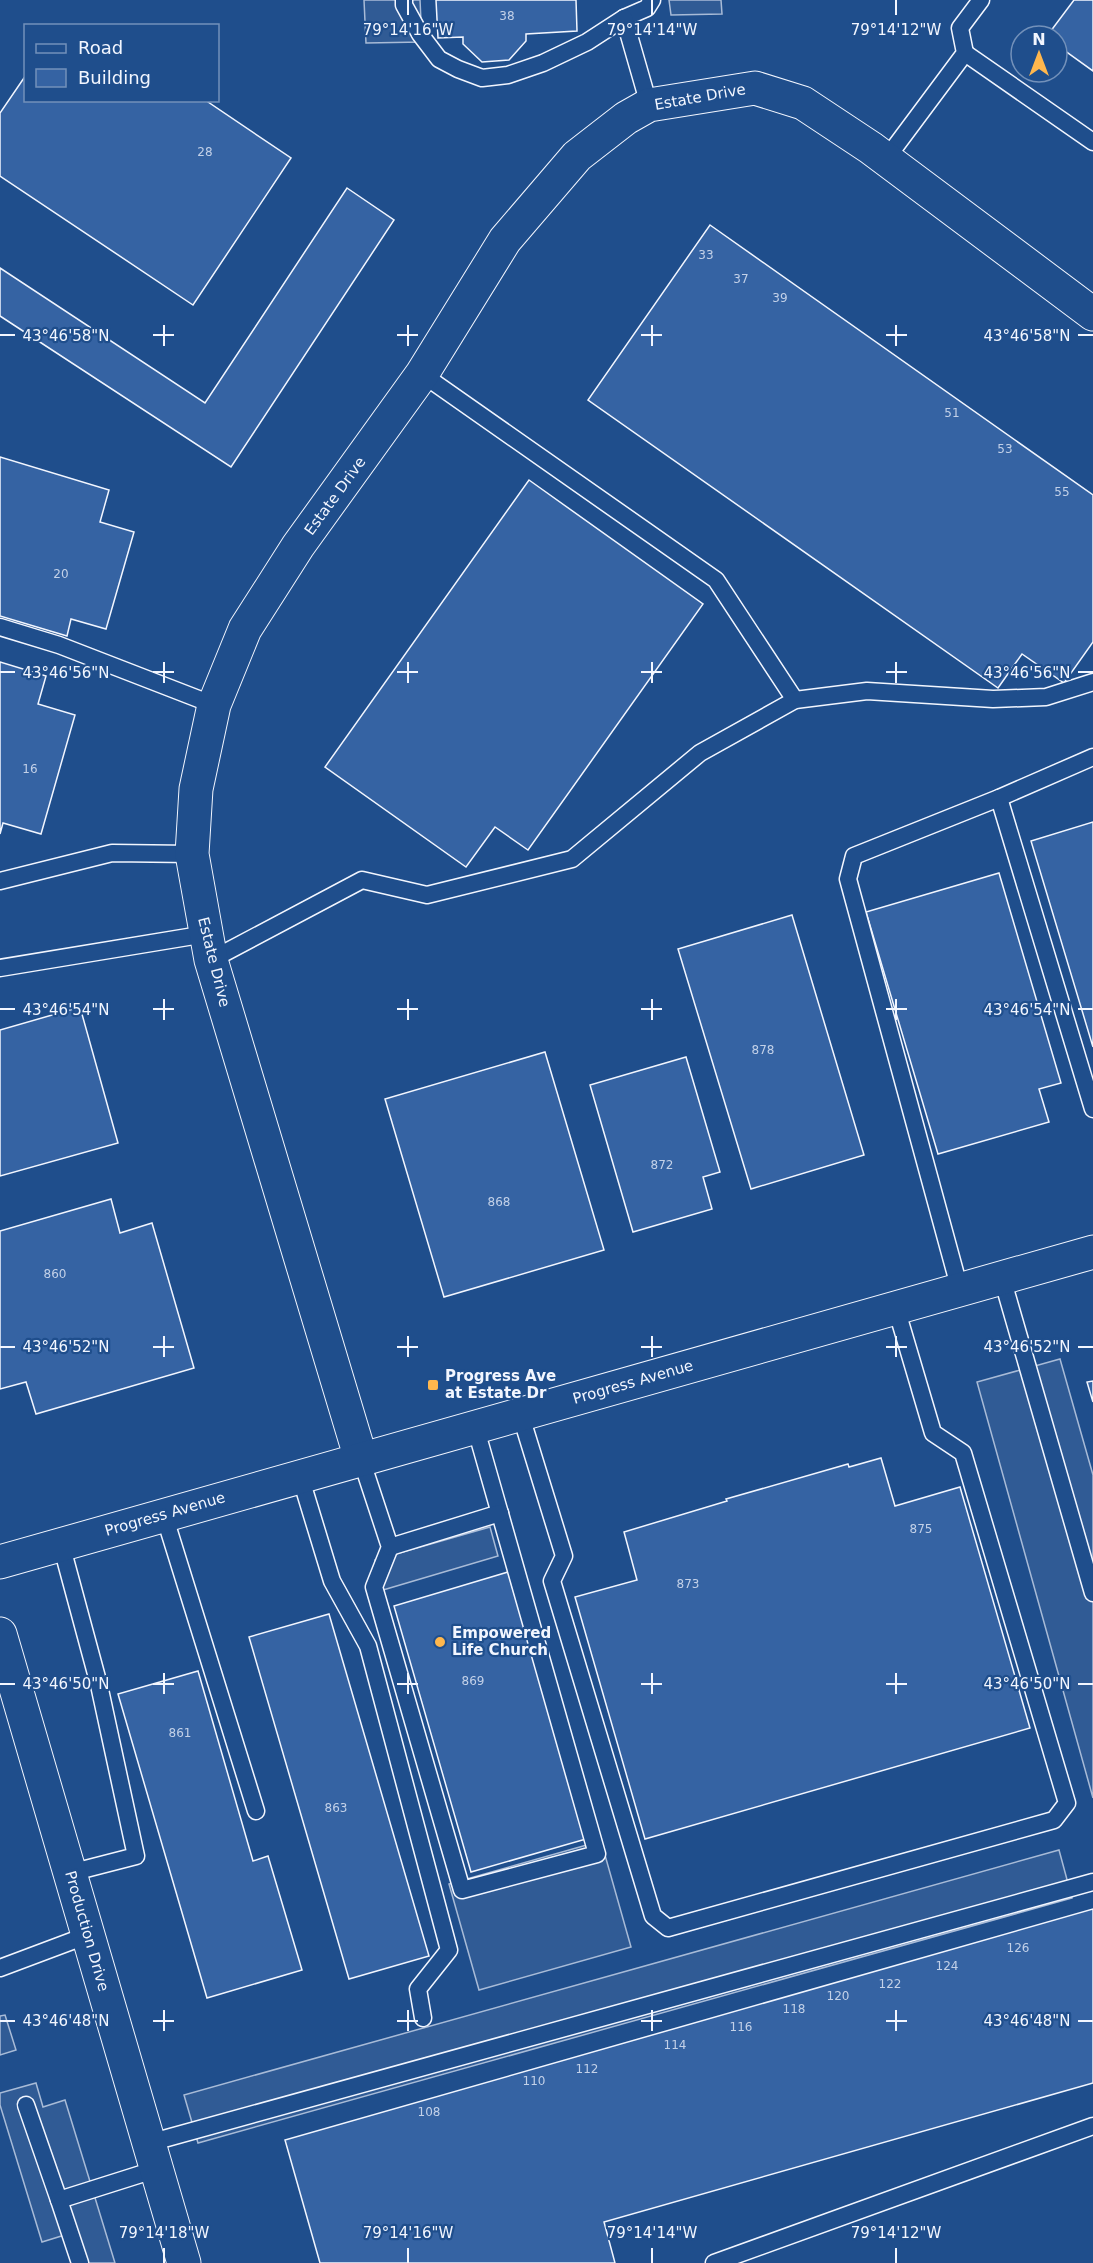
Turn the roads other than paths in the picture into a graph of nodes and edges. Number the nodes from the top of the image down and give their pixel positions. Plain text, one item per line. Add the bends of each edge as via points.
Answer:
1 (404, 0) edge
2 (981, 0) edge
3 (645, 3) edge
4 (624, 18) junction
5 (965, 53) junction
6 (650, 105) junction
7 (1093, 142) edge
8 (886, 159) junction
9 (1093, 314) edge
10 (422, 374) junction
11 (0, 627) edge
12 (1093, 682) edge
13 (795, 700) junction
14 (214, 705) junction
15 (1093, 757) edge
16 (999, 798) junction
17 (192, 854) junction
18 (0, 881) edge
19 (208, 947) junction
20 (0, 968) edge
21 (1093, 1109) edge
22 (1093, 1252) edge
23 (1002, 1278) junction
24 (960, 1290) junction
25 (896, 1308) junction
26 (520, 1413) junction
27 (474, 1426) junction
28 (361, 1459) junction
29 (300, 1476) junction
30 (500, 1514) junction
31 (164, 1515) junction
32 (61, 1544) junction
33 (390, 1547) junction
34 (0, 1562) edge
35 (1093, 1593) edge
36 (0, 1634) edge
37 (256, 1811) dead end
38 (70, 1873) junction
39 (1093, 1882) edge
40 (88, 1935) junction
41 (0, 1968) edge
42 (423, 2018) dead end
43 (26, 2105) dead end
44 (1093, 2126) edge
45 (153, 2156) junction
46 (59, 2200) junction
47 (80, 2263) edge
48 (184, 2263) edge
49 (714, 2263) edge

1 - 4 lane via 420,34 439,58 482,78 508,75 543,63 587,42
2 - 5 lane via 960,28
3 - 4 lane
4 - 6 lane
5 - 7 lane
5 - 8 lane
6 - 8 street, Estate Drive via 754,88 803,104
6 - 10 street, Estate Drive via 626,118 577,156 512,231
8 - 9 street, Estate Drive
10 - 13 lane via 716,580
10 - 14 street, Estate Drive via 298,546 245,629
11 - 14 lane via 59,645
12 - 13 lane via 1046,697 993,699 867,691
13 - 19 lane via 700,753 572,859 427,895 362,880
14 - 17 street, Estate Drive via 196,789
15 - 16 lane
16 - 21 lane
16 - 24 lane via 854,856 848,879
17 - 18 lane via 112,853
17 - 19 street, Estate Drive
19 - 20 lane
19 - 28 street, Estate Drive
22 - 23 street, Progress Avenue
23 - 24 street, Progress Avenue
23 - 35 lane
24 - 25 street, Progress Avenue
25 - 26 street, Progress Avenue
25 - 26 lane via 933,1433 963,1453 1067,1803 1054,1820 668,1928 653,1916 552,1581 564,1556
26 - 27 street, Progress Avenue
27 - 28 street, Progress Avenue
27 - 30 lane
28 - 29 street, Progress Avenue
28 - 33 lane
29 - 31 street, Progress Avenue
29 - 42 lane via 332,1581 368,1646 449,1950 418,1989
30 - 33 lane
30 - 33 lane via 597,1854 462,1890 374,1587
31 - 32 street, Progress Avenue
31 - 37 lane
32 - 34 street, Progress Avenue
32 - 38 lane via 99,1685 136,1856
36 - 38 street, Production Drive
38 - 40 street, Production Drive
39 - 45 lane
40 - 41 lane
40 - 45 street, Production Drive
43 - 46 lane
44 - 49 lane
45 - 46 lane
45 - 48 street, Production Drive
46 - 47 lane

